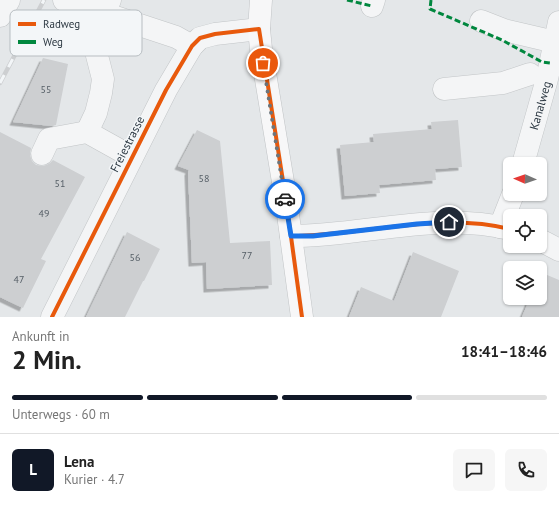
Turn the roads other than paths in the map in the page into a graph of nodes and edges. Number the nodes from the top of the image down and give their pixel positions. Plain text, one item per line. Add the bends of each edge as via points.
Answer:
1 (9, 0) edge
2 (64, 0) edge
3 (261, 0) edge
4 (107, 7) edge
5 (0, 16) edge
6 (481, 21) dead end
7 (142, 23) edge
8 (258, 29) junction
9 (557, 32) edge
10 (192, 46) junction
11 (97, 56) edge
12 (530, 74) dead end
13 (444, 89) dead end
14 (87, 132) junction
15 (42, 154) dead end
16 (132, 157) junction
17 (526, 157) edge
18 (503, 228) edge
19 (291, 236) junction
20 (547, 244) edge
21 (559, 250) edge
22 (52, 317) edge
23 (302, 317) edge

1 - 5 street
2 - 4 street
3 - 8 main road
6 - 9 street via 504,30
7 - 10 street
8 - 10 street, Freiestrasse via 215,34 200,38
8 - 19 main road
9 - 17 street, Kanalweg
10 - 16 street, Freiestrasse
11 - 14 street via 103,79 96,113
12 - 13 street via 503,83
14 - 15 street via 49,139
14 - 16 street
16 - 22 street, Freiestrasse
18 - 19 street via 475,223 430,223 313,236
19 - 23 main road
20 - 21 street

